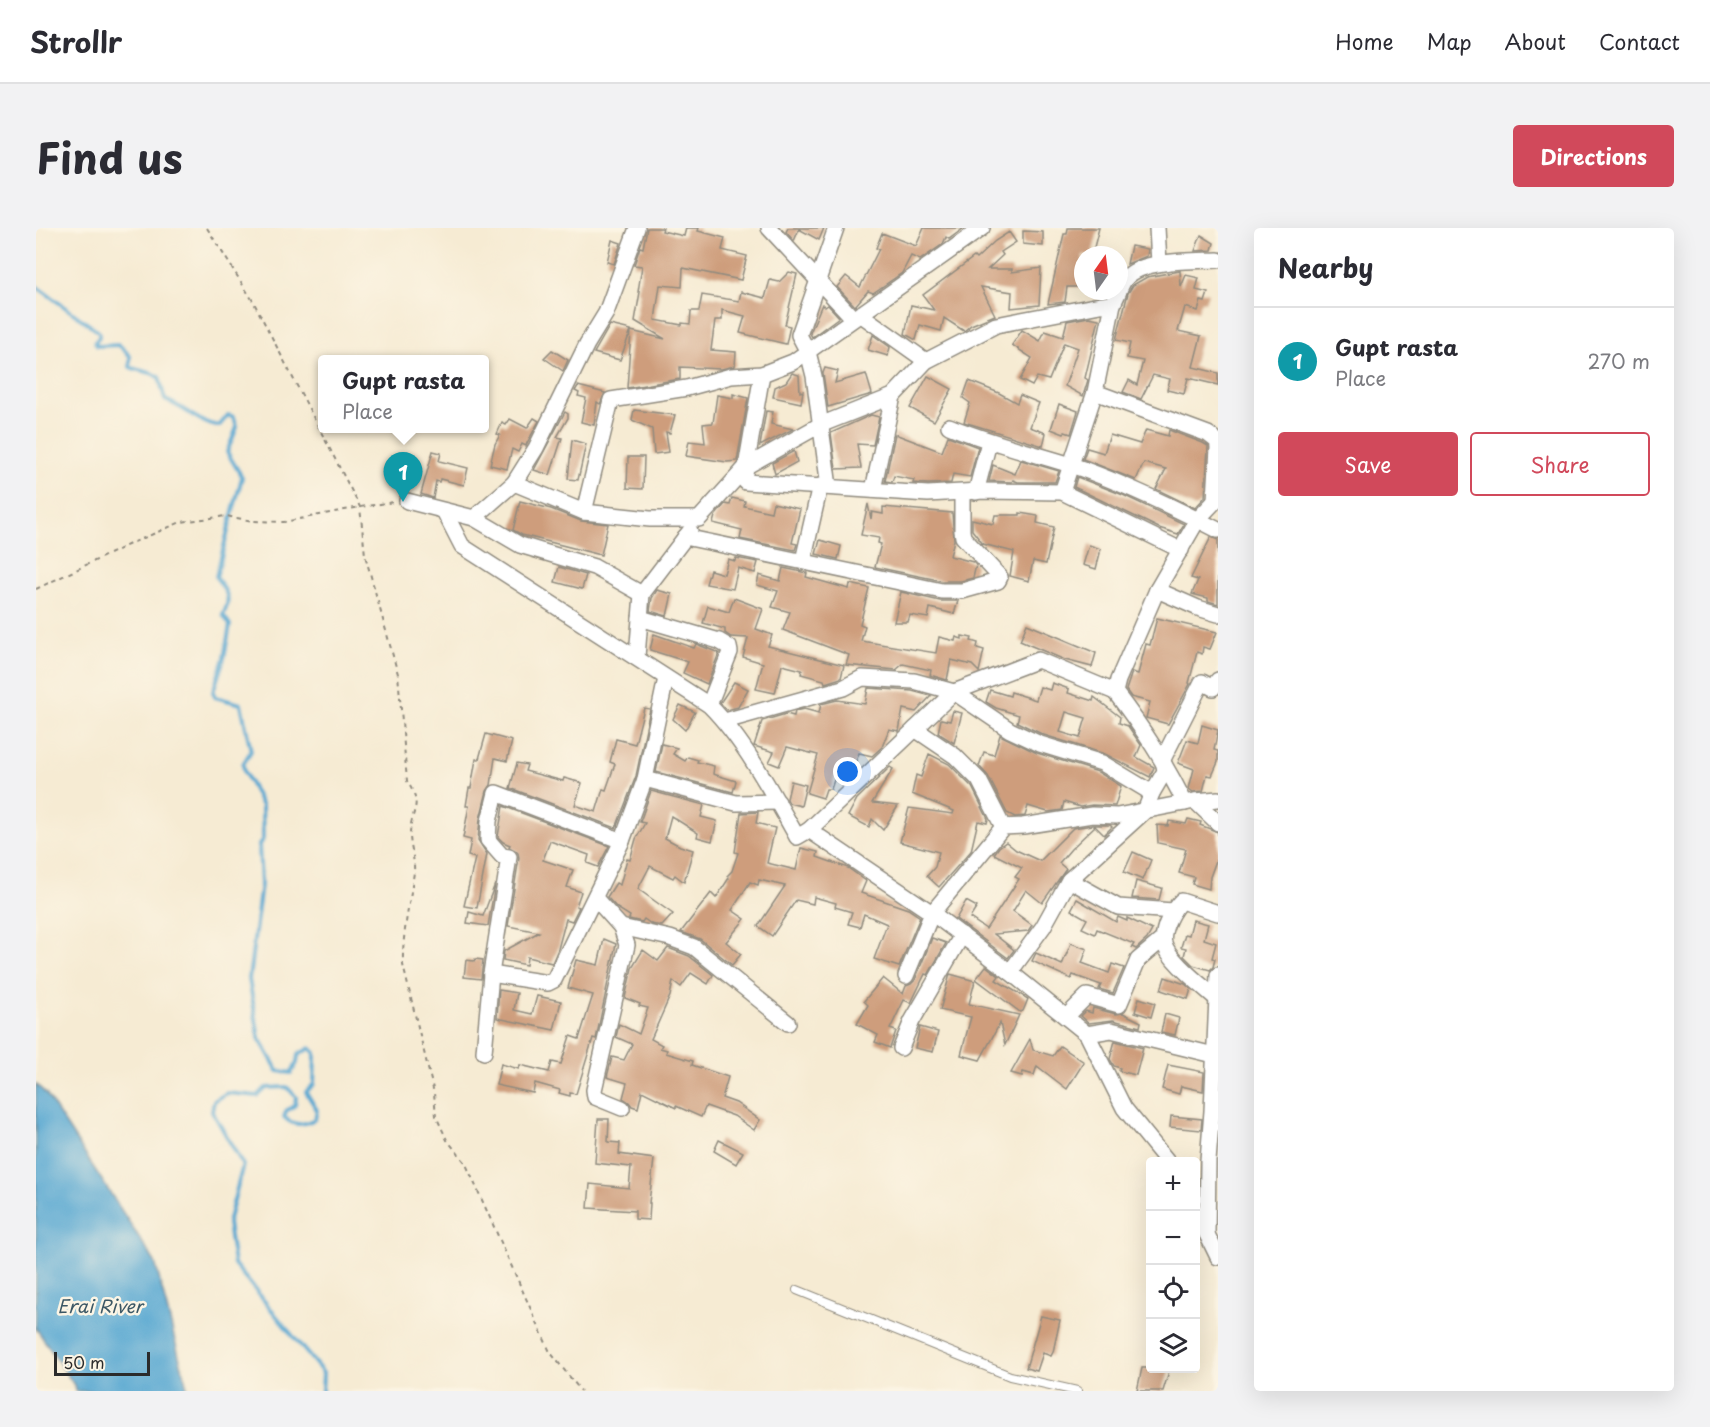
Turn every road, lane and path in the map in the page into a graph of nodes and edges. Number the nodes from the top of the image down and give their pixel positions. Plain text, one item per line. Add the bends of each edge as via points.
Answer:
1 (207, 228) edge
2 (637, 228) edge
3 (769, 228) edge
4 (836, 228) edge
5 (982, 228) edge
6 (1161, 231) edge
7 (1218, 260) edge
8 (1159, 263) junction
9 (1128, 276) edge
10 (817, 280) junction
11 (1108, 300) edge
12 (1116, 300) edge
13 (857, 316) junction
14 (808, 352) junction
15 (926, 361) junction
16 (762, 374) junction
17 (1095, 392) junction
18 (893, 396) junction
19 (318, 426) edge
20 (820, 426) junction
21 (949, 426) dead end
22 (322, 433) edge
23 (989, 442) junction
24 (1218, 447) edge
25 (1071, 465) junction
26 (747, 466) junction
27 (513, 483) junction
28 (825, 487) junction
29 (873, 490) junction
30 (1062, 492) junction
31 (969, 493) junction
32 (1217, 499) edge
33 (406, 501) joint
34 (360, 507) junction
35 (444, 511) junction
36 (584, 512) junction
37 (474, 518) junction
38 (699, 519) junction
39 (1198, 519) junction
40 (1218, 530) edge
41 (685, 537) junction
42 (1181, 550) junction
43 (803, 561) junction
44 (36, 589) edge
45 (1157, 590) junction
46 (642, 594) junction
47 (1218, 614) edge
48 (640, 618) junction
49 (636, 657) junction
50 (666, 678) junction
51 (1216, 686) edge
52 (954, 692) junction
53 (1115, 692) junction
54 (709, 705) junction
55 (725, 721) junction
56 (915, 729) junction
57 (1163, 759) junction
58 (645, 779) junction
59 (1152, 793) junction
60 (1218, 799) edge
61 (778, 802) junction
62 (1190, 802) junction
63 (1145, 811) junction
64 (1218, 823) edge
65 (1003, 826) junction
66 (809, 830) junction
67 (622, 841) junction
68 (1069, 880) junction
69 (595, 898) junction
70 (1173, 911) junction
71 (932, 913) junction
72 (1218, 913) edge
73 (621, 927) junction
74 (962, 935) junction
75 (1163, 939) junction
76 (1010, 972) junction
77 (490, 974) junction
78 (906, 976) dead end
79 (1218, 978) edge
80 (1218, 1000) edge
81 (1066, 1017) junction
82 (788, 1023) dead end
83 (1087, 1034) junction
84 (901, 1048) dead end
85 (484, 1052) dead end
86 (1214, 1054) junction
87 (622, 1108) dead end
88 (1165, 1157) edge
89 (1200, 1220) edge
90 (1207, 1234) junction
91 (1218, 1257) edge
92 (797, 1290) dead end
93 (581, 1391) edge
94 (1077, 1391) edge

1 - 19 path via 253,301
2 - 27 street via 606,313 536,448
3 - 10 street
4 - 10 street
5 - 13 street
6 - 8 street
7 - 8 street
8 - 9 street
10 - 13 street
10 - 14 street via 799,335
11 - 15 street via 996,326
12 - 17 street
13 - 14 street
13 - 15 street
14 - 16 street
14 - 20 street
15 - 18 street
16 - 26 street
16 - 36 street via 611,400
17 - 24 street via 1208,434
17 - 25 street
18 - 20 street
18 - 29 street
20 - 26 street
20 - 28 street
21 - 23 street
22 - 34 path
23 - 25 street
23 - 31 street
24 - 32 street
25 - 30 street
25 - 39 street
26 - 28 street via 746,482
26 - 38 street
27 - 36 street
27 - 37 street
28 - 29 street
28 - 43 street
29 - 31 street
30 - 31 street
30 - 42 street
31 - 43 street via 963,537 998,573 998,581 950,592
32 - 39 street
33 - 34 path
33 - 35 street
34 - 44 path via 284,522 226,516 181,522
34 - 93 path via 365,555 398,675 407,781 417,802 410,835 414,869 402,946 403,965 436,1116 447,1140 465,1162 550,1352
35 - 37 street
35 - 49 street via 462,546
36 - 38 street
37 - 46 street via 520,545 594,567
38 - 41 street
39 - 40 street
39 - 42 street
41 - 43 street
41 - 46 street
42 - 45 street
45 - 47 street
45 - 53 street
46 - 48 street
48 - 49 street
48 - 54 street via 729,647
49 - 50 street
50 - 54 street
50 - 58 street
51 - 57 street via 1202,682
52 - 53 street via 1038,660
52 - 55 street via 914,681 862,678 843,688
52 - 56 street
52 - 59 street via 1010,730 1040,744 1095,759
53 - 57 street
54 - 55 street
55 - 61 street
56 - 65 street via 955,756 979,780
56 - 66 street
57 - 59 street via 1165,771
57 - 62 street
58 - 61 street via 736,803
58 - 67 street
59 - 63 street
60 - 62 street
61 - 66 street via 797,837
62 - 63 street
62 - 64 street
63 - 65 street
63 - 68 street
65 - 71 street
66 - 71 street
67 - 69 street
67 - 77 street via 496,793 488,840 502,856 509,857
68 - 70 street via 1118,907
68 - 76 street via 1043,927
69 - 73 street
69 - 77 street via 552,982
70 - 72 street via 1184,901
70 - 75 street
71 - 74 street
71 - 78 street
73 - 82 street via 670,938 702,952
73 - 87 street via 627,945 594,1090 595,1096
74 - 76 street
74 - 84 street via 912,1021
75 - 80 street via 1176,960
75 - 81 street via 1138,960 1120,1005 1086,996
76 - 81 street
77 - 85 street
79 - 80 street
80 - 86 street
81 - 83 street
83 - 86 street via 1111,1030
83 - 88 street via 1124,1108
86 - 90 street
89 - 90 street
90 - 91 street
92 - 94 lane via 1010,1376

